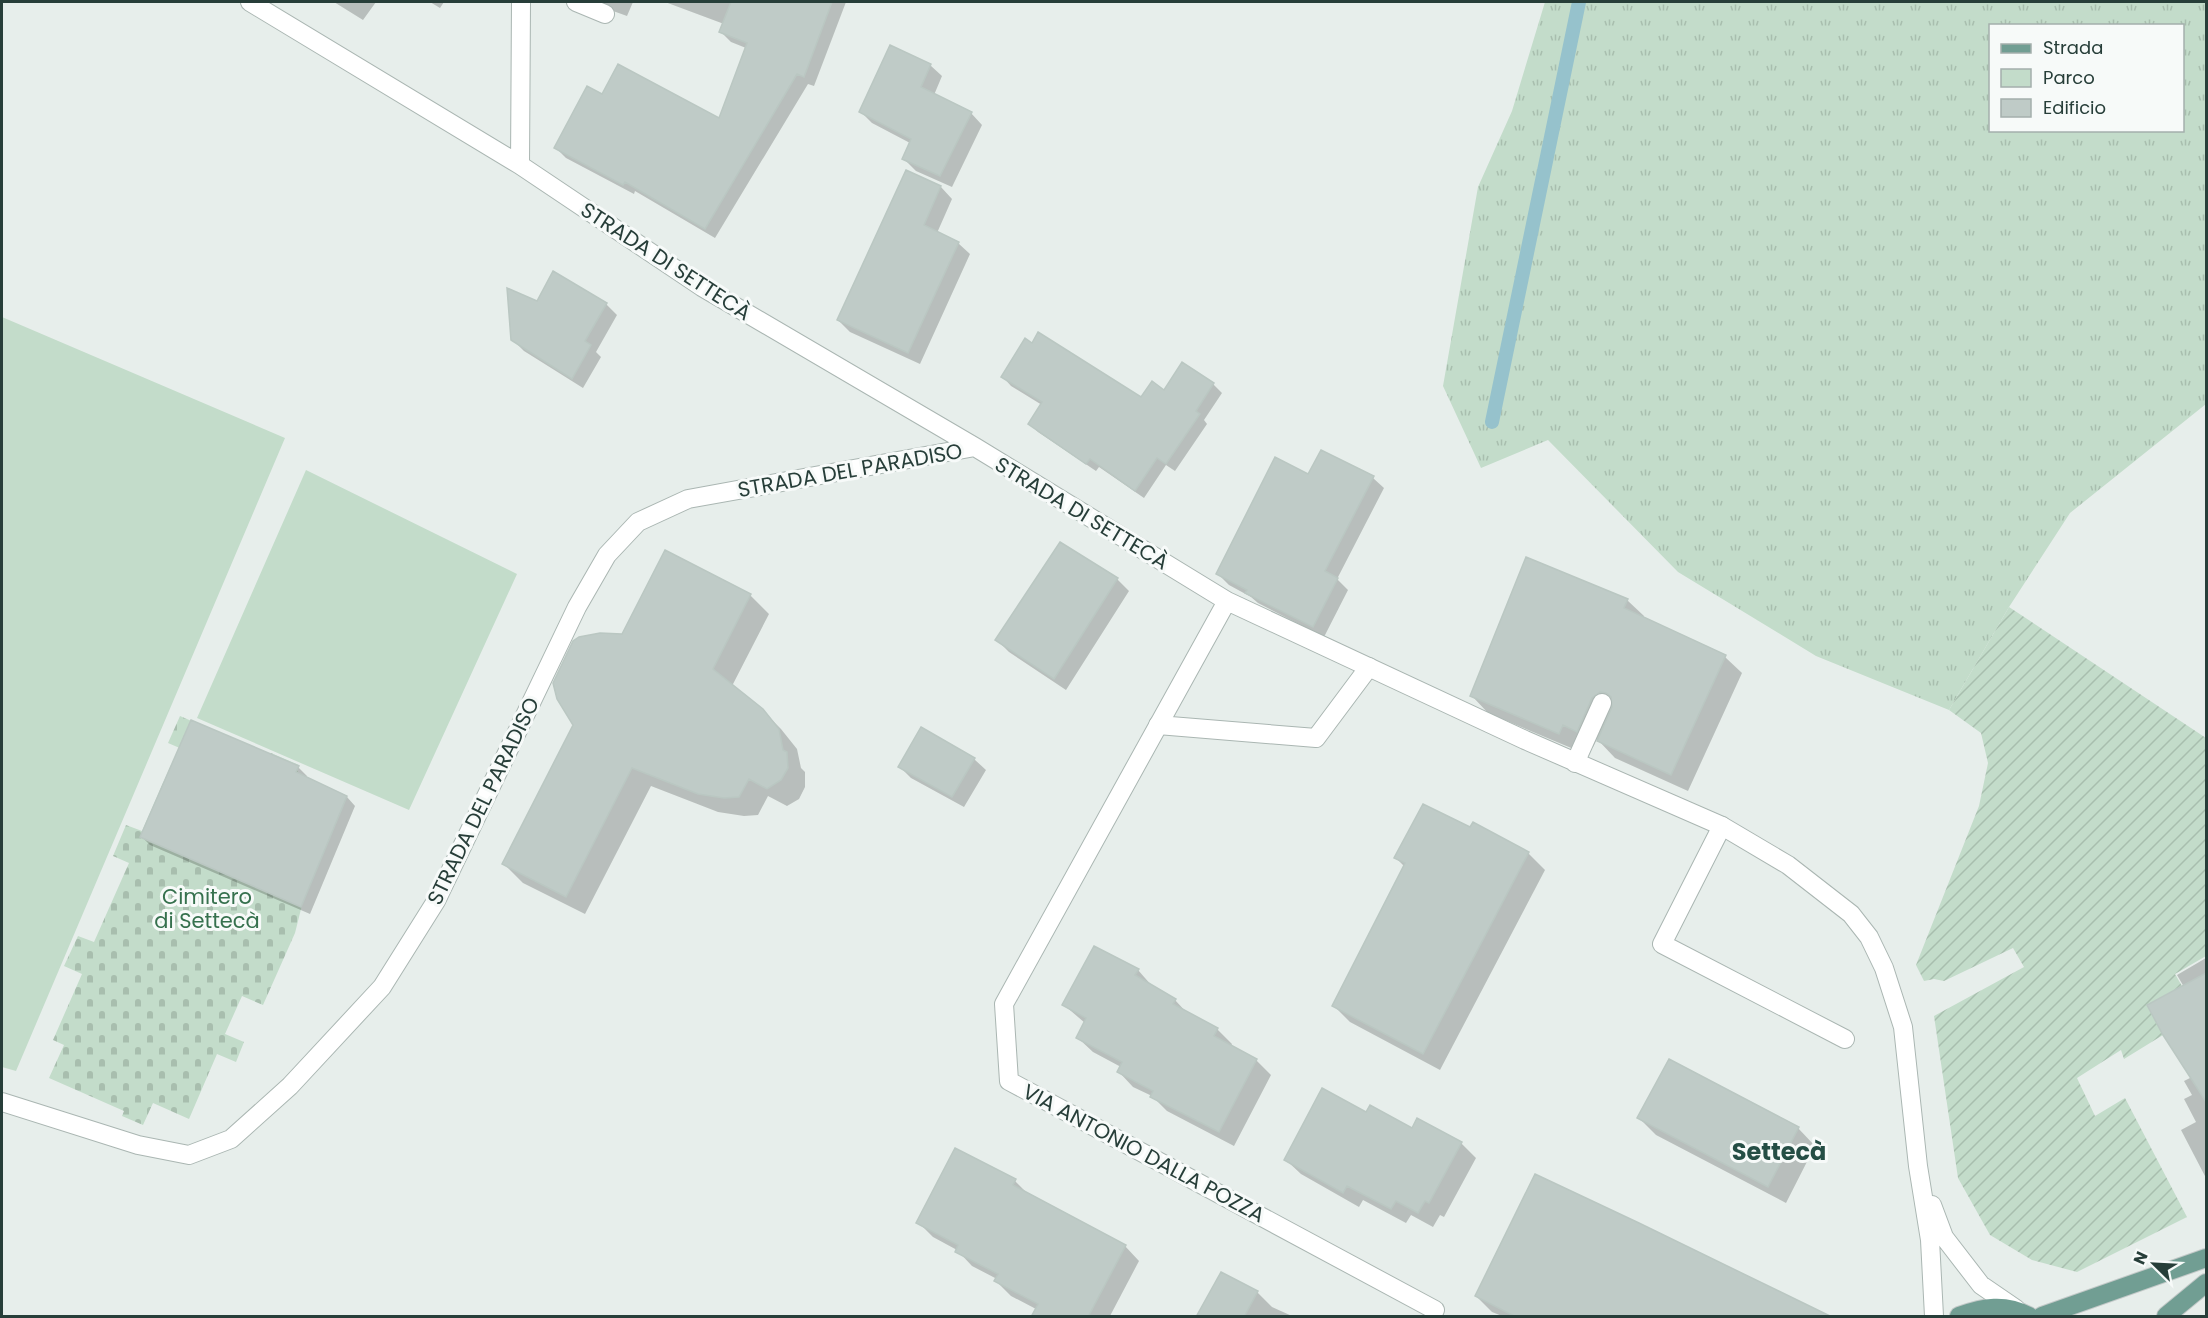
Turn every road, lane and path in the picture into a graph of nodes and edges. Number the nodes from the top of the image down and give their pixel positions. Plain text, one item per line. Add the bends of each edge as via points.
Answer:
1 (250, 2) edge
2 (521, 2) edge
3 (576, 2) edge
4 (605, 14) dead end
5 (520, 165) junction
6 (975, 447) junction
7 (1227, 601) junction
8 (1368, 667) junction
9 (1602, 703) dead end
10 (1158, 725) junction
11 (1575, 763) junction
12 (1722, 826) junction
13 (1845, 1039) dead end
14 (2, 1102) edge
15 (1918, 1166) junction
16 (2206, 1258) edge
17 (2206, 1283) edge
18 (1435, 1310) dead end
19 (2022, 1313) edge
20 (1934, 1317) edge
21 (1959, 1317) edge
22 (2042, 1317) edge
23 (2166, 1317) edge

1 - 5 street, STRADA DI SETTECÀ
2 - 5 street
3 - 4 street
5 - 6 street, STRADA DI SETTECÀ via 702,287
6 - 7 street, STRADA DI SETTECÀ
6 - 14 street, STRADA DEL PARADISO via 688,499 638,522 607,555 577,607 436,901 381,987 291,1086 231,1139 189,1155 138,1145
7 - 8 street, STRADA DI SETTECÀ
7 - 10 street, VIA ANTONIO DALLA POZZA
8 - 10 street via 1316,738
8 - 11 street, STRADA DI SETTECÀ
9 - 11 street
10 - 18 street, VIA ANTONIO DALLA POZZA via 1004,1004 1009,1081
11 - 12 street, STRADA DI SETTECÀ
12 - 13 street via 1662,944
12 - 15 street, STRADA DI SETTECÀ via 1788,864 1851,914 1869,937 1903,1027
15 - 19 street via 1944,1237 1981,1285
15 - 20 street via 1930,1240
16 - 22 main road
17 - 23 main road
19 - 21 main road via 1982,1308

